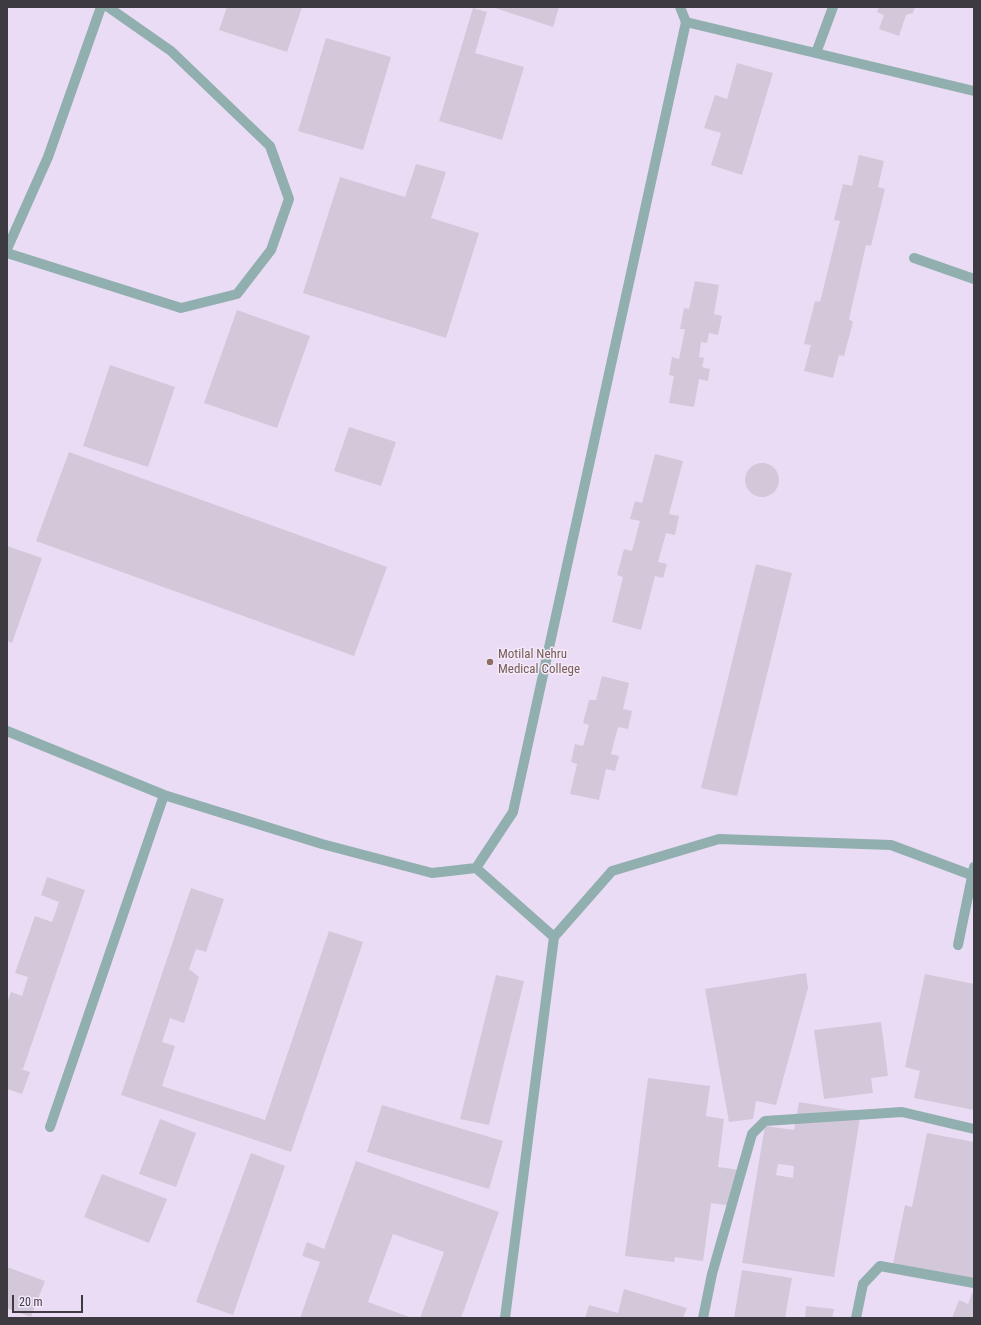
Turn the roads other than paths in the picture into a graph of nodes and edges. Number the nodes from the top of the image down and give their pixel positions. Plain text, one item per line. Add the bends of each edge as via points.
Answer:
1 (101, 7) edge
2 (108, 7) edge
3 (680, 7) edge
4 (833, 7) edge
5 (686, 22) junction
6 (816, 53) junction
7 (974, 91) edge
8 (7, 249) edge
9 (7, 253) edge
10 (914, 258) dead end
11 (974, 279) edge
12 (7, 731) edge
13 (164, 795) junction
14 (476, 868) junction
15 (973, 873) edge
16 (554, 937) junction
17 (958, 945) dead end
18 (50, 1127) dead end
19 (974, 1129) edge
20 (974, 1282) edge
21 (505, 1318) edge
22 (703, 1318) edge
23 (856, 1318) edge

1 - 8 street via 48,157
2 - 9 street via 172,51 270,146 289,198 271,250 237,294 181,308
3 - 5 street
4 - 6 street
5 - 6 street
5 - 14 street via 513,812
6 - 7 street
10 - 11 street
12 - 13 street
13 - 14 street via 322,844 432,874
13 - 18 street
14 - 16 street
15 - 16 street via 891,845 719,839 612,871
15 - 17 street
16 - 21 street
19 - 22 street via 902,1112 765,1122 752,1134 712,1274
20 - 23 street via 880,1266 863,1284

